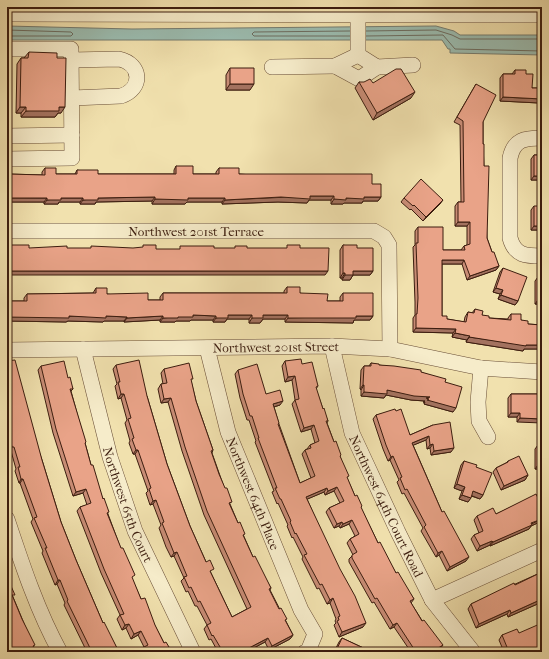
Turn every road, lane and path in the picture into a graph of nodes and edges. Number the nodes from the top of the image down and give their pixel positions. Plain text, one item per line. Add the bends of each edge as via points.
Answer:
1 (7, 14) edge
2 (542, 15) edge
3 (358, 20) junction
4 (358, 48) junction
5 (7, 49) edge
6 (71, 60) junction
7 (413, 65) dead end
8 (335, 66) junction
9 (272, 67) dead end
10 (377, 67) junction
11 (72, 98) junction
12 (72, 135) junction
13 (7, 136) edge
14 (542, 138) edge
15 (7, 159) edge
16 (7, 231) edge
17 (542, 256) edge
18 (332, 346) junction
19 (206, 348) junction
20 (83, 349) junction
21 (390, 349) junction
22 (7, 350) edge
23 (481, 368) junction
24 (542, 372) edge
25 (488, 437) dead end
26 (7, 519) edge
27 (542, 550) edge
28 (432, 600) junction
29 (60, 652) edge
30 (193, 652) edge
31 (305, 652) edge
32 (473, 652) edge

1 - 3 street
2 - 3 street
3 - 4 street
4 - 8 street
4 - 10 street
5 - 6 street via 71,48
6 - 11 street
6 - 11 street via 125,60 137,74 135,86 126,94
7 - 10 street
8 - 9 street
8 - 10 street via 359,79
11 - 12 street
12 - 13 street
12 - 15 street via 72,158
14 - 17 street via 523,140 516,144 510,158 512,245 517,252 524,255
16 - 21 street, Northwest 201st Terrace via 374,230 384,237 389,246
18 - 19 street, Northwest 201st Street
18 - 21 street, Northwest 201st Street
18 - 28 street, Northwest 64th Court Road via 352,433
19 - 20 street, Northwest 201st Street
19 - 31 street, Northwest 64th Place via 228,432 301,610 315,634
20 - 22 street, Northwest 201st Street
20 - 30 street, Northwest 65th Court via 110,457 135,532
21 - 23 street, Northwest 201st Street
23 - 24 street, Northwest 201st Street
23 - 25 street via 479,421
26 - 29 street via 23,566
27 - 28 street
28 - 32 street, Northwest 64th Court Road

